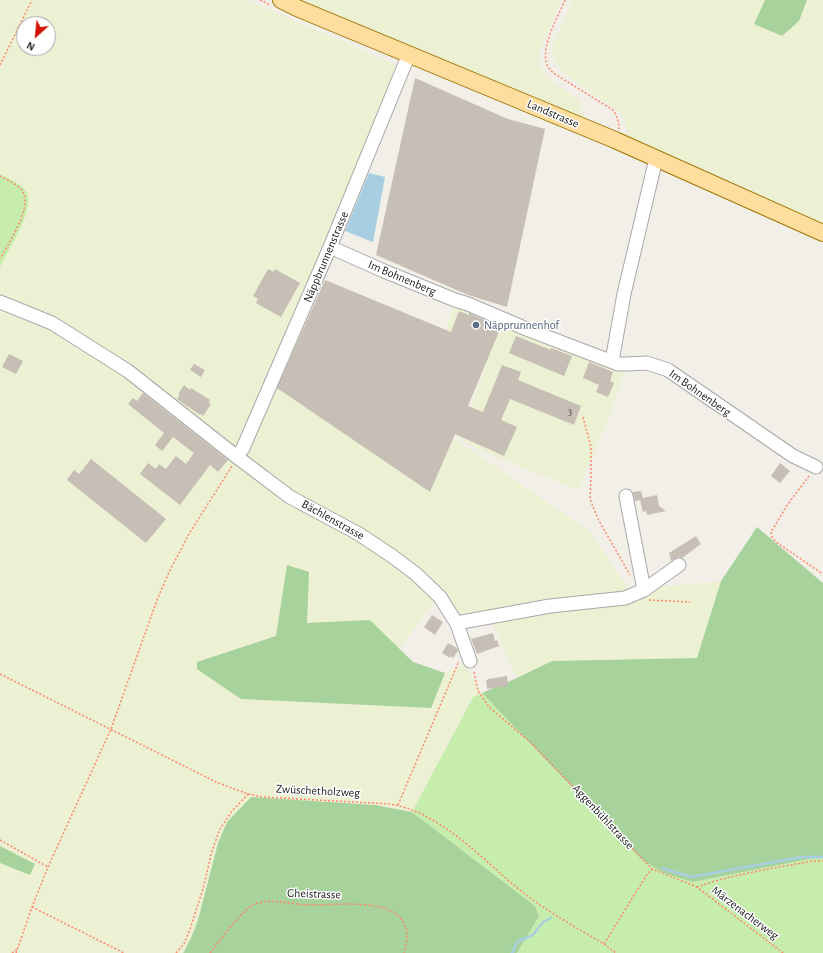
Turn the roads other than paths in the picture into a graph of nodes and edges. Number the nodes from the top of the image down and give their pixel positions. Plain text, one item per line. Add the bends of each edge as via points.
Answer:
1 (281, 0) edge
2 (409, 54) junction
3 (658, 160) junction
4 (823, 233) edge
5 (330, 247) junction
6 (0, 302) edge
7 (612, 361) junction
8 (237, 457) junction
9 (816, 467) road end
10 (626, 496) dead end
11 (679, 565) dead end
12 (643, 594) junction
13 (457, 624) junction
14 (469, 656) road end

1 - 2 main road, Landstrasse
2 - 3 main road, Landstrasse
2 - 5 street, Näppbrunnenstrasse
3 - 4 main road, Landstrasse
3 - 7 street via 654,167 624,294
5 - 7 street, Im Bohnenberg via 529,330
5 - 8 street, Näppbrunnenstrasse
6 - 8 street, Bächlenstrasse via 52,324 128,371
7 - 9 street, Im Bohnenberg via 618,364 647,363 668,370 793,456
8 - 13 street, Bächlenstrasse via 290,497 359,534 416,574 440,597
10 - 12 street
11 - 12 street
12 - 13 street via 550,606
13 - 14 street

